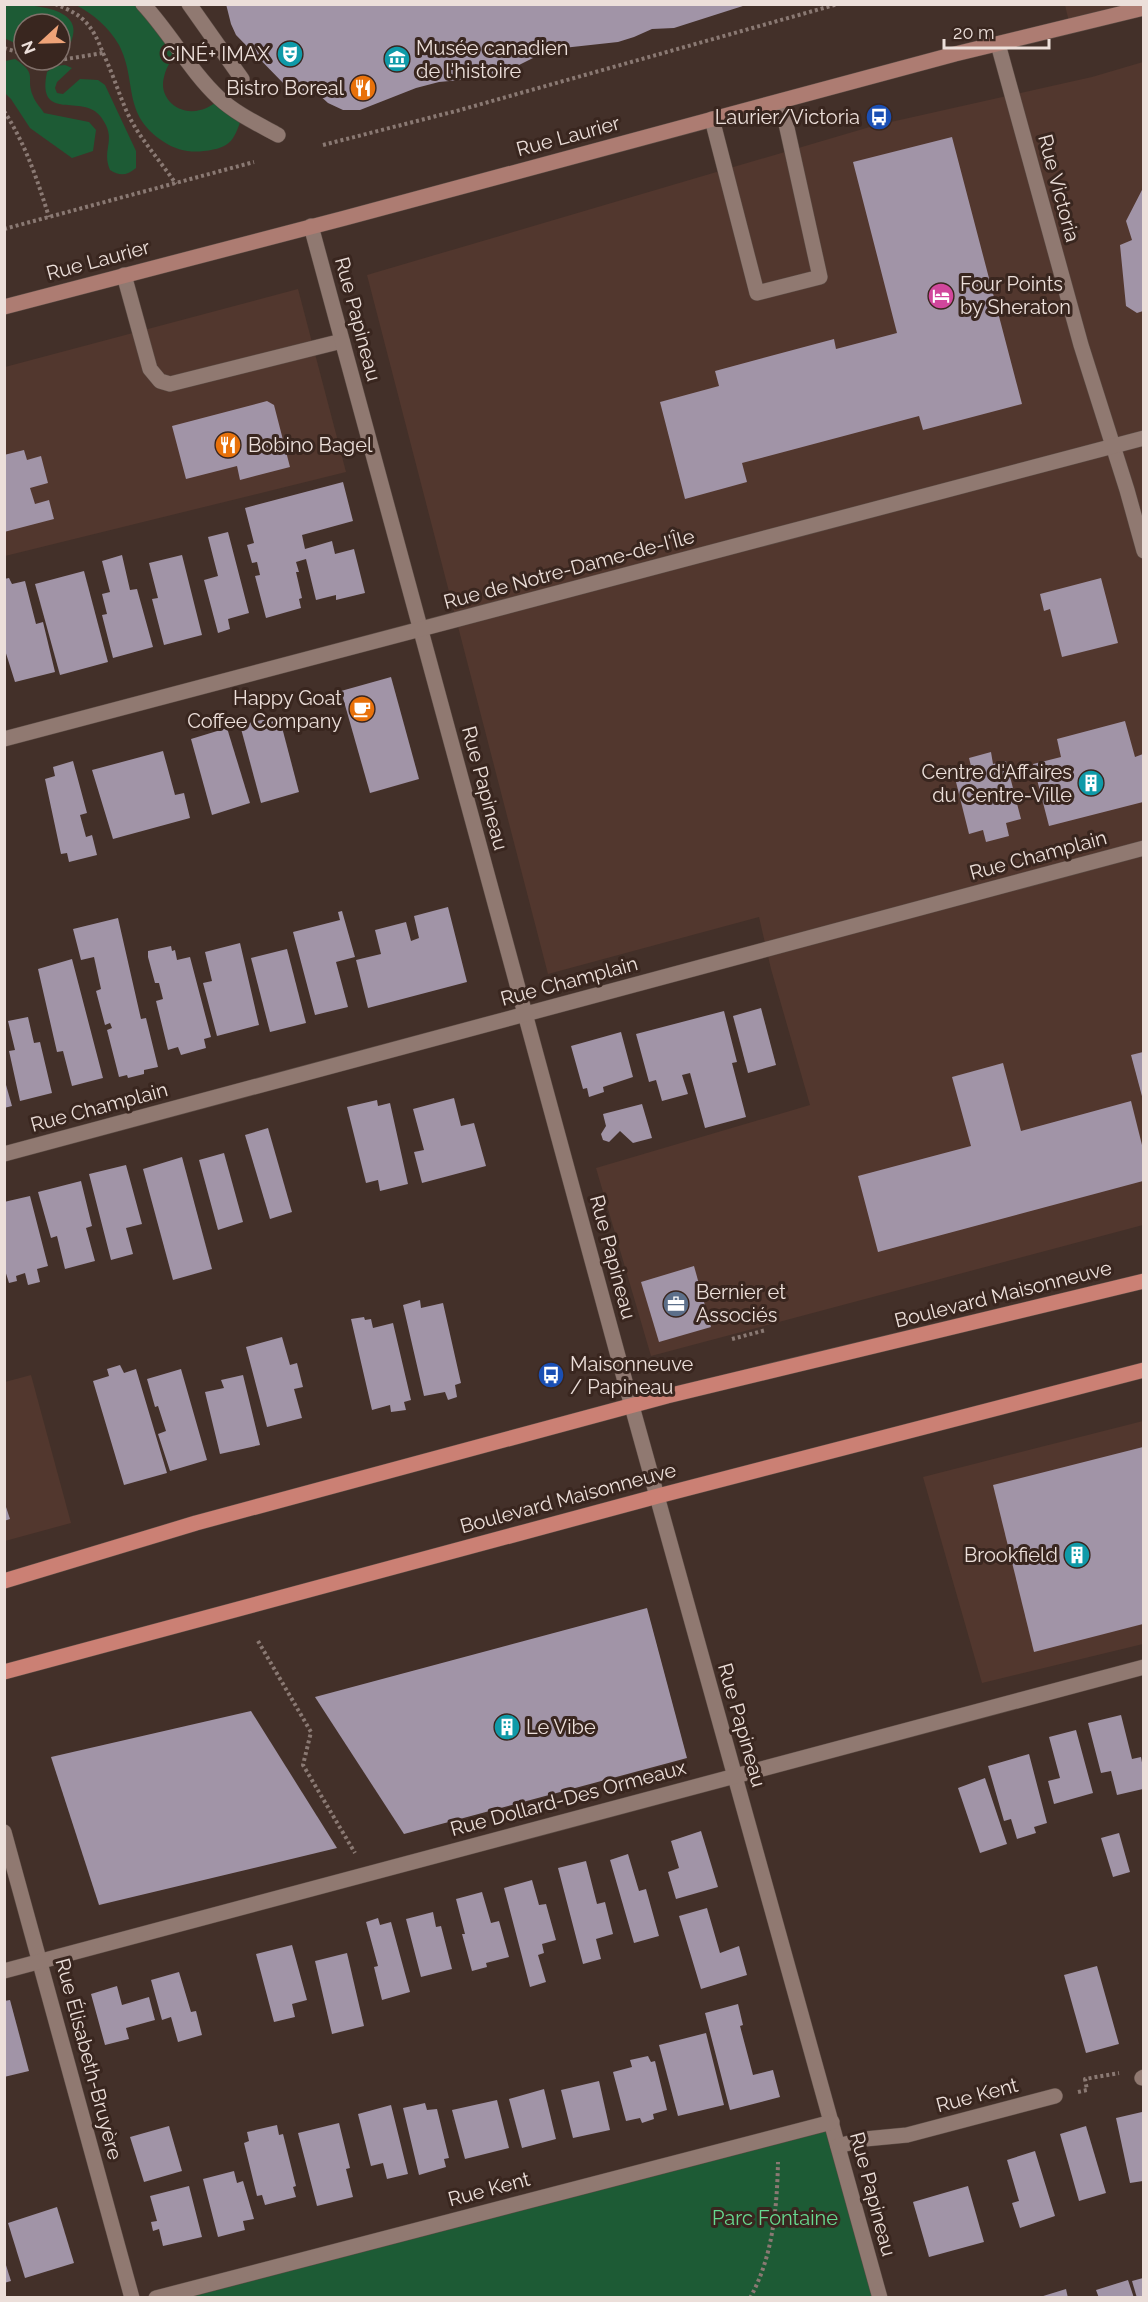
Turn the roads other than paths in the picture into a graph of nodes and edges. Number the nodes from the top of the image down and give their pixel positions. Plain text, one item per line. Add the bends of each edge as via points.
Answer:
1 (143, 4) edge
2 (189, 4) edge
3 (1143, 8) edge
4 (998, 44) junction
5 (242, 79) dead end
6 (781, 101) junction
7 (712, 119) junction
8 (278, 135) dead end
9 (311, 226) junction
10 (124, 275) junction
11 (4, 307) edge
12 (342, 341) junction
13 (1143, 438) edge
14 (1112, 447) junction
15 (1143, 551) edge
16 (421, 630) junction
17 (4, 739) edge
18 (1143, 848) edge
19 (524, 1014) junction
20 (4, 1154) edge
21 (1143, 1281) edge
22 (1143, 1370) edge
23 (631, 1405) junction
24 (658, 1496) junction
25 (4, 1581) edge
26 (1143, 1667) edge
27 (4, 1672) edge
28 (734, 1775) junction
29 (4, 1832) edge
30 (41, 1962) junction
31 (4, 1971) edge
32 (1055, 2096) road end
33 (832, 2122) junction
34 (838, 2146) junction
35 (132, 2298) edge
36 (156, 2298) edge
37 (880, 2298) edge

1 - 8 street via 221,100
2 - 5 street
3 - 4 main road, Rue Laurier
4 - 6 main road, Rue Laurier
4 - 14 street, Rue Victoria
6 - 7 main road, Rue Laurier
6 - 7 street via 820,276 757,293
7 - 9 main road, Rue Laurier
9 - 10 main road, Rue Laurier
9 - 12 street, Rue Papineau
10 - 11 main road, Rue Laurier
10 - 12 street via 150,369 160,381 170,384
12 - 16 street, Rue Papineau
13 - 14 street, Rue de Notre-Dame-de-I'Île
14 - 15 street, Rue Victoria
14 - 16 street, Rue de Notre-Dame-de-I'Île
16 - 17 street, Rue de Notre-Dame-de-I'Île
16 - 19 street, Rue Papineau
18 - 19 street, Rue Champlain
19 - 20 street, Rue Champlain
19 - 23 street, Rue Papineau
21 - 23 main road, Boulevard Maisonneuve
22 - 24 main road, Boulevard Maisonneuve
23 - 24 street, Rue Papineau
23 - 25 main road, Boulevard Maisonneuve via 196,1523
24 - 27 main road, Boulevard Maisonneuve
24 - 28 street, Rue Papineau
26 - 28 street, Rue Dollard-Des Ormeaux
28 - 30 street, Rue Dollard-Des Ormeaux
28 - 33 street, Rue Papineau
29 - 30 street, Rue Élisabeth-Bruyère
30 - 31 street, Rue Dollard-Des Ormeaux
30 - 35 street, Rue Élisabeth-Bruyère
32 - 34 street, Rue Kent via 907,2135
33 - 34 street, Rue Papineau
33 - 36 street, Rue Kent
34 - 37 street, Rue Papineau

